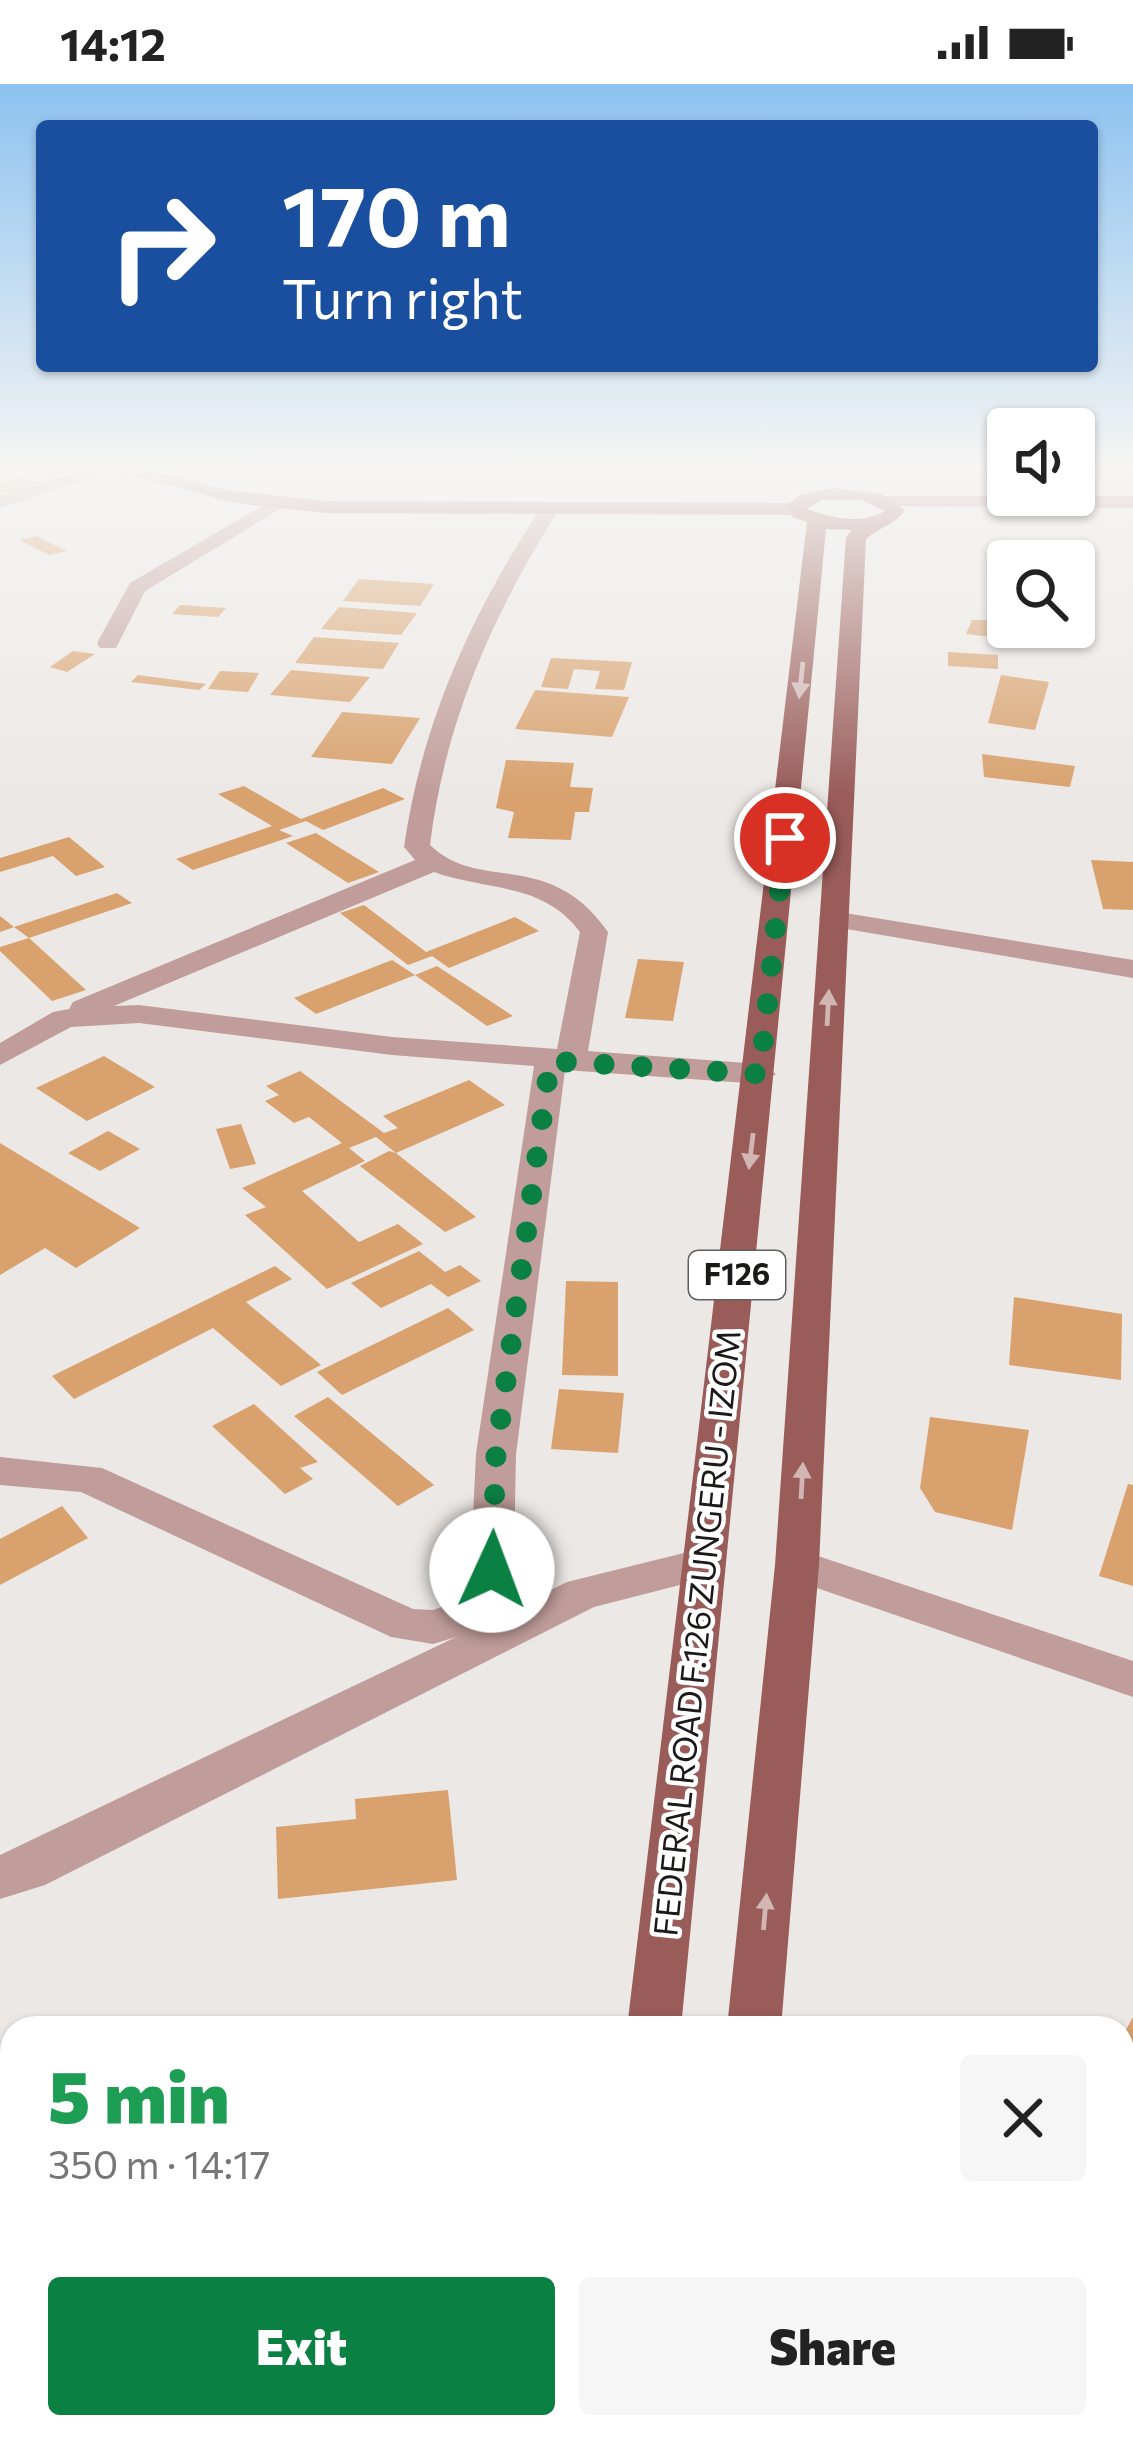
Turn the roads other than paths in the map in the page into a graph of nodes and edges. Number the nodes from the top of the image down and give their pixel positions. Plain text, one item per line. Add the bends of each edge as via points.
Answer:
1 (158, 575) edge
2 (510, 575) edge
3 (806, 575) edge
4 (854, 575) edge
5 (108, 643) dead end
6 (795, 743) junction
7 (844, 745) junction
8 (434, 862) junction
9 (833, 919) junction
10 (1133, 969) edge
11 (64, 1018) junction
12 (0, 1056) edge
13 (560, 1061) junction
14 (760, 1074) junction
15 (0, 1471) edge
16 (704, 1564) junction
17 (797, 1565) junction
18 (490, 1624) junction
19 (1133, 1679) edge
20 (0, 1877) edge
21 (655, 2016) edge
22 (755, 2016) edge

1 - 5 street via 137,587
2 - 8 street via 439,725 417,847
3 -> 6 main road, FEDERAL ROAD F.126 ZUNGERU - IZOM / F126
4 - 7 main road, F126
6 - 7 main road
6 - 14 main road, FEDERAL ROAD F.126 ZUNGERU - IZOM / F126
7 - 9 main road, F126
8 - 11 street
8 - 13 street via 524,881 586,917 594,932
9 - 10 street
17 -> 9 main road, F126
11 - 12 street
11 - 13 street via 139,1014
13 - 14 street
13 - 18 street via 496,1454
14 -> 16 main road, FEDERAL ROAD F.126 ZUNGERU - IZOM / F126
15 - 18 street via 88,1478 407,1625
16 - 18 street
16 - 21 main road, FEDERAL ROAD F.126 ZUNGERU - IZOM / F126
17 - 19 street
22 -> 17 main road, F126
18 - 20 street via 27,1870

